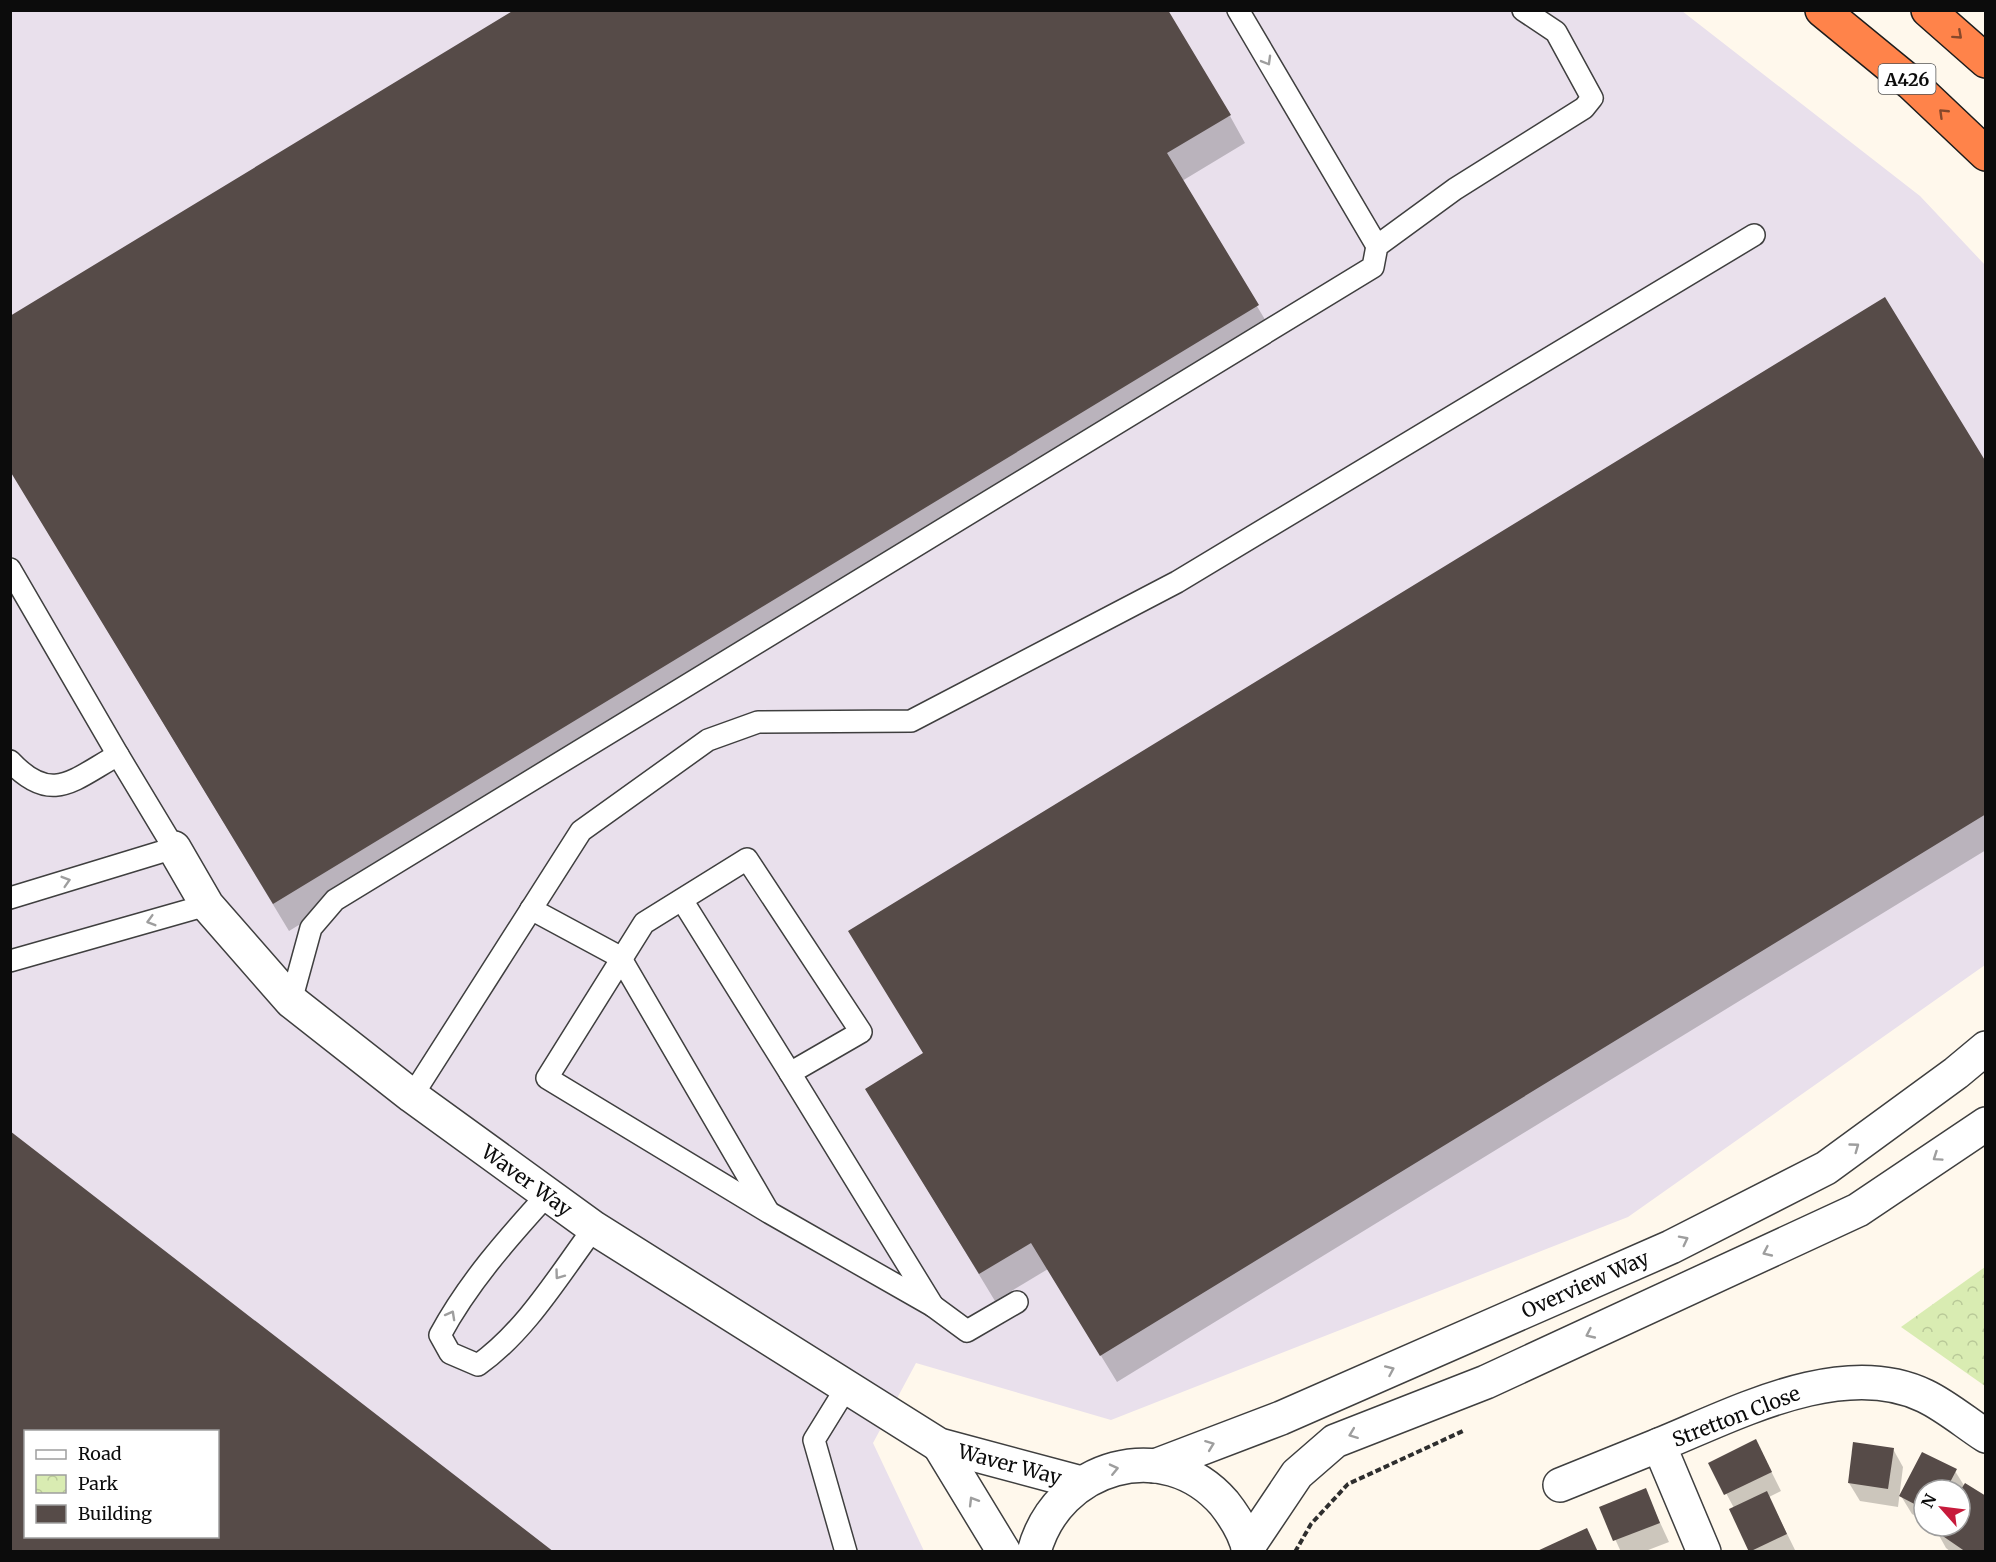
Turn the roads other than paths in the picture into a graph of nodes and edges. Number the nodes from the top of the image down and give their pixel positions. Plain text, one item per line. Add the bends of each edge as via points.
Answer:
1 (1238, 10) edge
2 (1523, 10) edge
3 (1821, 10) edge
4 (1928, 10) edge
5 (1986, 61) edge
6 (1986, 154) edge
7 (1754, 235) dead end
8 (1377, 246) junction
9 (10, 570) edge
10 (118, 756) junction
11 (10, 762) edge
12 (174, 848) junction
13 (10, 898) edge
14 (682, 900) junction
15 (207, 904) junction
16 (531, 909) junction
17 (620, 957) junction
18 (10, 962) edge
19 (291, 1001) junction
20 (1986, 1048) edge
21 (790, 1073) junction
22 (412, 1096) junction
23 (1986, 1124) edge
24 (547, 1196) junction
25 (770, 1213) junction
26 (594, 1228) junction
27 (1017, 1302) dead end
28 (933, 1306) junction
29 (848, 1386) junction
30 (1986, 1436) edge
31 (939, 1444) junction
32 (1659, 1445) junction
33 (1155, 1466) junction
34 (1081, 1483) junction
35 (1560, 1485) dead end
36 (1249, 1549) edge
37 (846, 1551) edge
38 (1004, 1551) edge
39 (1034, 1551) edge
40 (1704, 1551) edge

1 -> 8 lane
2 - 8 lane via 1556,33 1592,98 1584,108 1455,189
6 -> 3 highway, A426 via 1911,83
4 -> 5 highway
7 - 16 lane via 1177,582 912,721 758,722 708,740 581,831
8 - 19 lane via 1373,267 334,900 311,928
9 - 10 lane
10 - 11 lane via 60,786 41,786
10 - 12 lane
13 -> 12 lane
12 - 15 street, Waver Way
14 - 17 lane via 644,923
14 - 21 lane
14 - 21 lane via 747,859 861,1032
15 -> 18 lane
15 - 19 street, Waver Way
16 - 17 lane
16 - 22 lane
17 - 25 lane
17 - 25 lane via 548,1078
19 - 22 street, Waver Way
33 -> 20 street, Overview Way via 1281,1418 1671,1247 1826,1168
21 - 28 lane
22 - 24 street, Waver Way
23 -> 36 street via 1858,1210 1486,1382 1335,1441 1297,1474
24 - 26 street, Waver Way
26 -> 24 lane via 529,1316 492,1355 478,1365 450,1353 440,1335 455,1308 506,1240
25 - 28 lane
26 - 29 street, Waver Way
27 - 28 lane via 967,1331
29 - 31 street, Waver Way
29 - 37 lane via 814,1440
30 - 32 street, Stretton Close via 1924,1395 1885,1384 1835,1383 1781,1395
31 - 34 street, Waver Way
38 -> 31 street, Waver Way
32 - 35 street
32 - 40 street, Stretton Close
34 -> 33 street via 1104,1471
33 - 36 street via 1187,1475 1214,1492 1236,1517
34 - 39 street via 1056,1505

